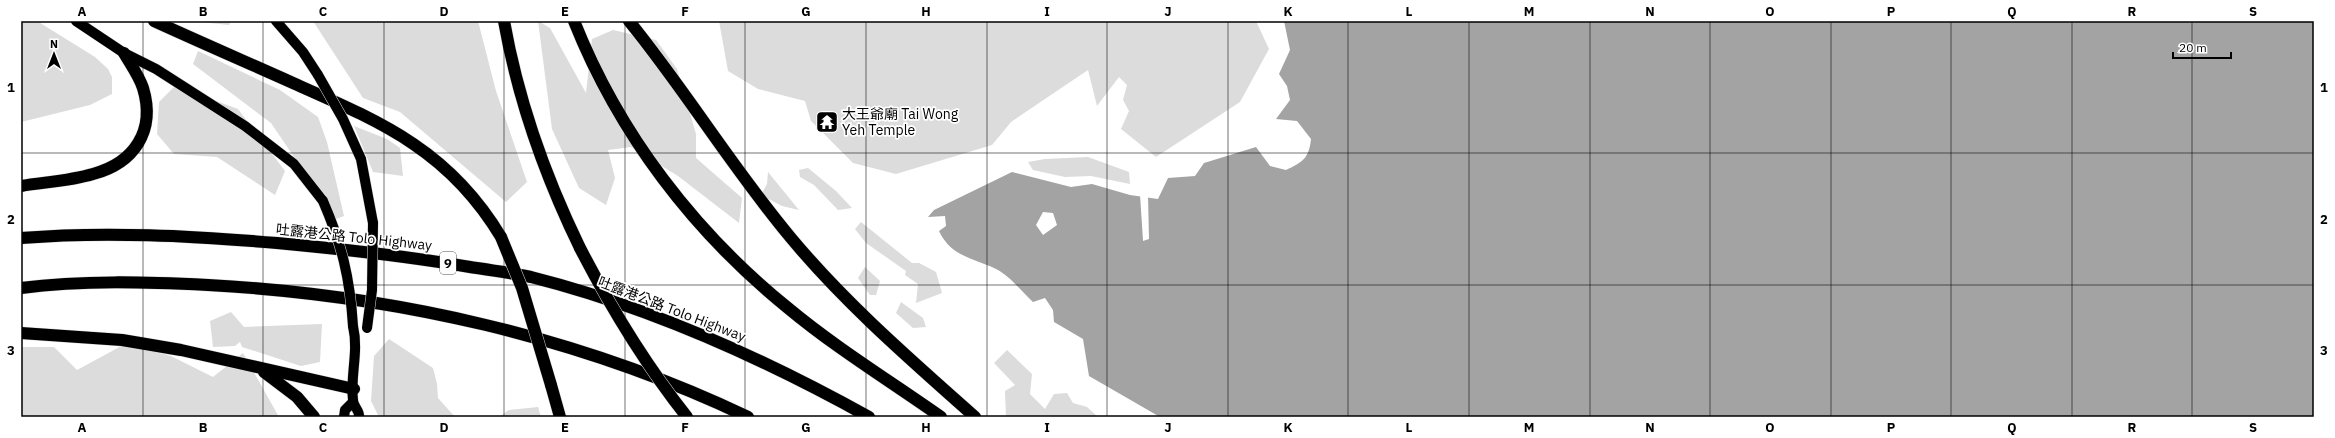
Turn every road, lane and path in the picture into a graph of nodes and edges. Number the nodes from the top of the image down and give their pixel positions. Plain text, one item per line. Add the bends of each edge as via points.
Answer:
1 (76, 21) edge
2 (154, 21) edge
3 (276, 21) edge
4 (504, 21) edge
5 (574, 21) edge
6 (629, 21) edge
7 (124, 53) junction
8 (21, 186) edge
9 (21, 238) edge
10 (21, 288) edge
11 (21, 333) edge
12 (356, 341) junction
13 (258, 368) junction
14 (354, 389) junction
15 (353, 402) junction
16 (314, 417) edge
17 (344, 417) edge
18 (359, 417) edge
19 (560, 417) edge
20 (687, 417) edge
21 (748, 417) edge
22 (869, 417) edge
23 (940, 417) edge
24 (975, 417) edge

1 - 7 main road
2 - 19 highway, bridge via 342,104 411,140 445,166 484,210 500,237 522,288
3 - 12 main road, bridge via 303,52 326,87 361,160 373,223 372,290 367,328
4 - 20 highway, bridge via 521,98 534,139 580,248 630,338
5 - 23 highway via 604,88 656,171 711,236 762,286 810,325
6 - 24 highway via 752,190 823,276 885,338
7 - 8 highway via 145,97 146,122 138,147 120,163 103,171
7 - 12 main road, bridge via 156,69 266,141 294,164 323,201 344,256
9 - 22 highway, 吐露港公路 Tolo Highway / 9 via 106,235 224,238 382,252 528,277 598,296 711,338 806,382
10 - 21 highway via 152,282 260,289 378,302 462,320 587,354 717,402
11 - 13 highway via 122,340 181,350
12 - 14 main road
13 - 14 highway
13 - 16 highway via 297,397
14 - 15 main road
15 - 17 main road via 344,410
15 - 18 main road via 360,412

